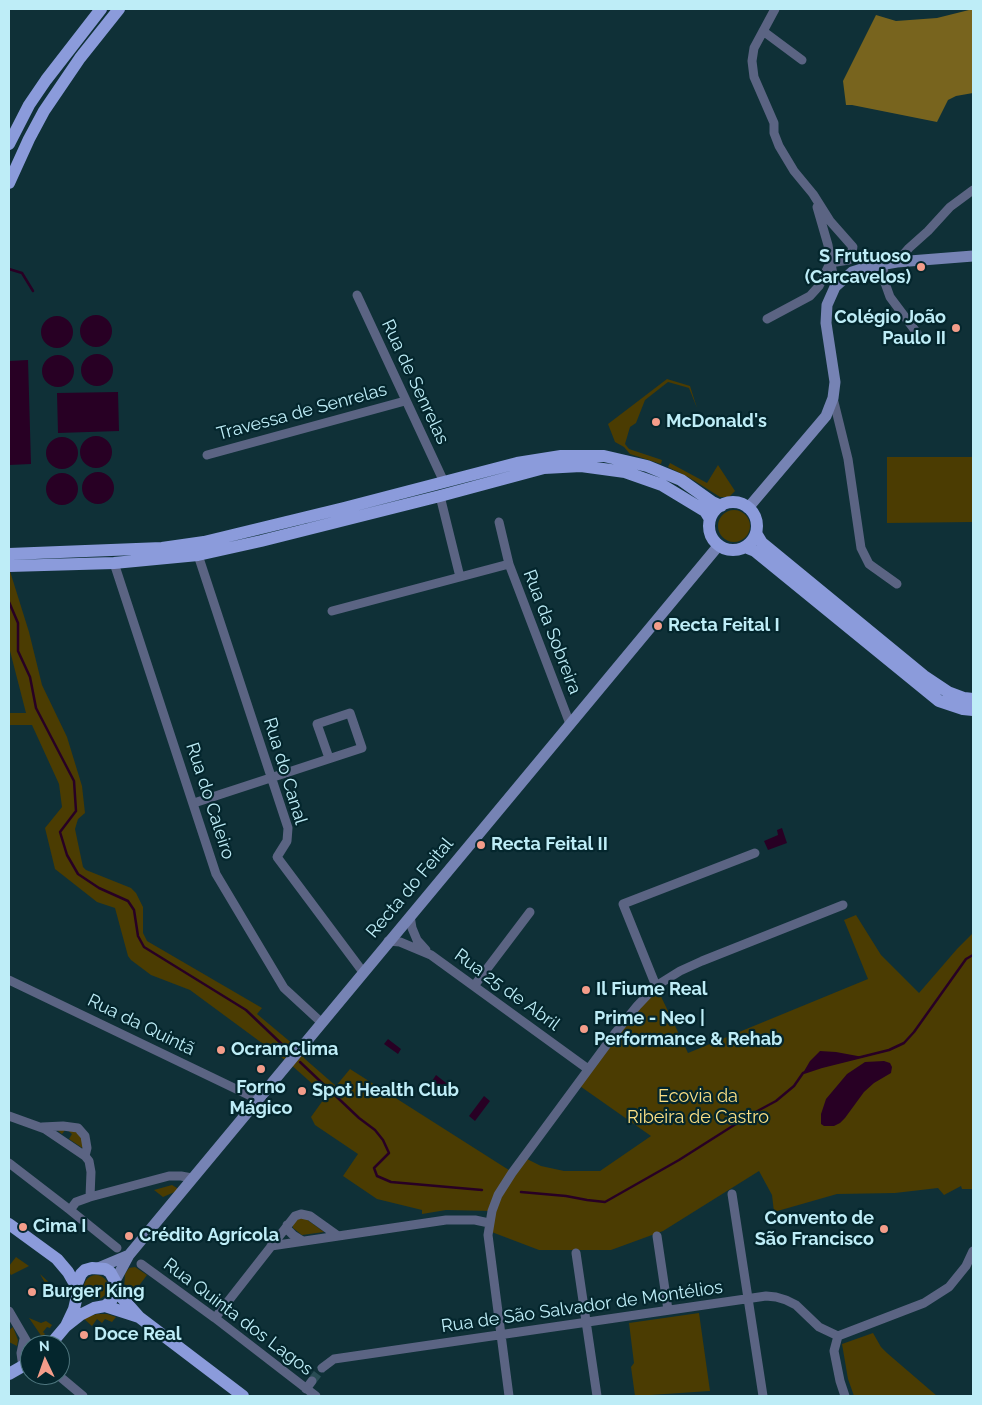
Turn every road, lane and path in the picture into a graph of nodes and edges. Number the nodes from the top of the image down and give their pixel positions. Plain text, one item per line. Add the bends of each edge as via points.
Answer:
1 (100, 9) edge
2 (119, 9) edge
3 (775, 9) edge
4 (763, 31) junction
5 (802, 60) dead end
6 (9, 144) edge
7 (9, 183) edge
8 (973, 190) edge
9 (813, 194) junction
10 (973, 256) edge
11 (897, 262) junction
12 (830, 263) junction
13 (883, 264) junction
14 (835, 287) junction
15 (357, 295) dead end
16 (767, 319) dead end
17 (917, 332) dead end
18 (833, 398) junction
19 (405, 401) junction
20 (207, 455) dead end
21 (444, 482) junction
22 (440, 496) junction
23 (721, 506) junction
24 (748, 508) junction
25 (710, 519) junction
26 (499, 522) dead end
27 (756, 533) junction
28 (719, 545) junction
29 (745, 547) junction
30 (9, 554) edge
31 (198, 555) junction
32 (114, 563) junction
33 (509, 564) junction
34 (9, 566) edge
35 (460, 577) junction
36 (897, 584) dead end
37 (332, 611) dead end
38 (973, 699) edge
39 (973, 710) edge
40 (570, 724) junction
41 (329, 758) junction
42 (272, 779) junction
43 (194, 803) junction
44 (755, 853) dead end
45 (843, 905) dead end
46 (530, 912) dead end
47 (410, 916) junction
48 (388, 941) junction
49 (431, 956) junction
50 (363, 972) junction
51 (9, 980) edge
52 (474, 986) junction
53 (656, 986) junction
54 (322, 1023) junction
55 (588, 1069) junction
56 (259, 1100) junction
57 (9, 1116) edge
58 (41, 1128) junction
59 (86, 1156) junction
60 (9, 1164) edge
61 (192, 1178) junction
62 (732, 1194) dead end
63 (90, 1197) junction
64 (70, 1210) junction
65 (489, 1223) junction
66 (9, 1224) edge
67 (286, 1225) junction
68 (338, 1236) junction
69 (657, 1236) dead end
70 (301, 1240) junction
71 (271, 1246) junction
72 (117, 1248) dead end
73 (973, 1251) edge
74 (576, 1253) dead end
75 (129, 1255) junction
76 (57, 1259) junction
77 (141, 1264) dead end
78 (95, 1268) junction
79 (116, 1286) junction
80 (76, 1291) junction
81 (748, 1299) junction
82 (100, 1307) junction
83 (9, 1310) edge
84 (668, 1310) junction
85 (139, 1317) junction
86 (215, 1318) junction
87 (586, 1322) junction
88 (66, 1326) junction
89 (22, 1335) edge
90 (58, 1335) edge
91 (501, 1335) junction
92 (838, 1336) junction
93 (20, 1368) edge
94 (322, 1368) tunnel mouth
95 (9, 1374) edge
96 (312, 1381) tunnel mouth
97 (70, 1385) edge
98 (306, 1389) junction
99 (80, 1394) edge
100 (242, 1396) edge
101 (316, 1396) edge
102 (509, 1396) edge
103 (597, 1396) edge
104 (763, 1396) edge
105 (845, 1396) edge

1 - 6 main road via 46,80
2 - 7 main road via 44,111
3 - 4 street
4 - 5 street
4 - 9 street via 754,48 754,77 774,123 779,146
8 - 11 street via 950,207
9 - 12 street
9 - 12 street via 830,221 853,247 849,260
10 - 11 street
11 - 13 street
12 - 14 street
12 - 16 street via 819,286 810,296
13 - 14 street via 852,272
13 - 17 street via 890,297
14 - 18 street via 827,305 826,323
15 - 19 street, Rua de Senrelas
18 - 24 street via 826,416
18 - 36 street via 848,459 861,548 869,564
19 - 20 street, Travessa de Senrelas
19 - 21 street, Rua de Senrelas
21 - 23 main road via 516,463 561,456 604,456 647,466 681,480
21 - 30 main road via 204,542 162,548
22 - 25 main road via 544,468 582,466 624,472 662,485 705,511
22 - 31 main road
22 - 35 street
23 - 24 main road via 735,502
23 - 25 main road
24 - 27 main road via 756,519
25 - 28 main road via 710,533
26 - 33 street
27 - 29 main road
27 - 38 main road via 762,543 924,676 948,692
28 - 29 main road via 732,550
28 - 40 street, Recta do Feital
29 - 39 main road via 755,551 939,701
31 - 32 main road
31 - 42 street, Rua do Canal
32 - 34 main road
32 - 43 street, Rua do Caleiro
33 - 35 street, Rua da Sobreira
33 - 40 street, Rua da Sobreira
35 - 37 street, Rua da Sobreira
40 - 47 street, Recta do Feital
41 - 41 street via 362,748 350,713 317,724
41 - 42 street
42 - 43 street
42 - 50 street, Rua do Canal via 288,828 287,840 277,857
43 - 54 street, Rua do Caleiro via 216,874 284,988
44 - 53 street via 623,904
45 - 53 street via 702,961
46 - 52 street
47 - 48 street, Recta do Feital
47 - 49 street, Rua 25 de Abril via 417,940
48 - 49 street, Rua 25 de Abril via 400,942
48 - 50 street, Recta do Feital
49 - 52 street, Rua 25 de Abril
50 - 54 street, Recta do Feital
51 - 56 street, Rua da Quintã
52 - 55 street, Rua 25 de Abril
53 - 55 street
54 - 56 street, Recta do Feital
55 - 65 street via 505,1184
56 - 61 street, Recta do Feital
57 - 58 street
58 - 59 street
58 - 59 street via 78,1128 85,1136
59 - 63 street via 91,1172
60 - 64 street
61 - 63 street via 169,1176
61 - 75 street, Recta do Feital
62 - 81 street
63 - 64 street via 76,1202
64 - 72 street
65 - 68 street via 446,1220
65 - 91 street
66 - 76 main road
67 - 68 street via 301,1214 310,1216
67 - 70 street
67 - 71 street
68 - 70 street
69 - 84 street
70 - 71 street
71 - 86 street
73 - 92 street via 949,1287 924,1304
74 - 87 street
75 - 78 street, Recta do Feital
75 - 79 street, Recta do Feital
76 - 78 main road
76 - 80 main road via 68,1272
77 - 86 street, Rua Quinta dos Lagos
78 - 79 main road via 110,1272
78 - 80 main road, Recta do Feital via 81,1274
79 - 82 main road, Recta do Feital via 111,1302
79 - 85 main road
80 - 82 main road via 84,1304
80 - 88 main road, Recta do Feital
81 - 84 street, Rua de São Salvador de Montélios
81 - 92 street, Rua de São Salvador de Montélios via 776,1296 786,1300 819,1327
81 - 104 street
82 - 85 main road
82 - 88 main road, Recta do Feital via 80,1315
83 - 89 street
84 - 87 street, Rua de São Salvador de Montélios
85 - 100 main road
86 - 98 street, Rua Quinta dos Lagos
87 - 91 street, Rua de São Salvador de Montélios
87 - 103 street
88 - 90 main road, Recta do Feital
91 - 94 street, Rua de São Salvador de Montélios via 334,1359
91 - 102 street
92 - 105 street via 834,1351
93 - 95 main road
96 - 98 street
97 - 99 street
98 - 101 street, Rua Quinta dos Lagos

